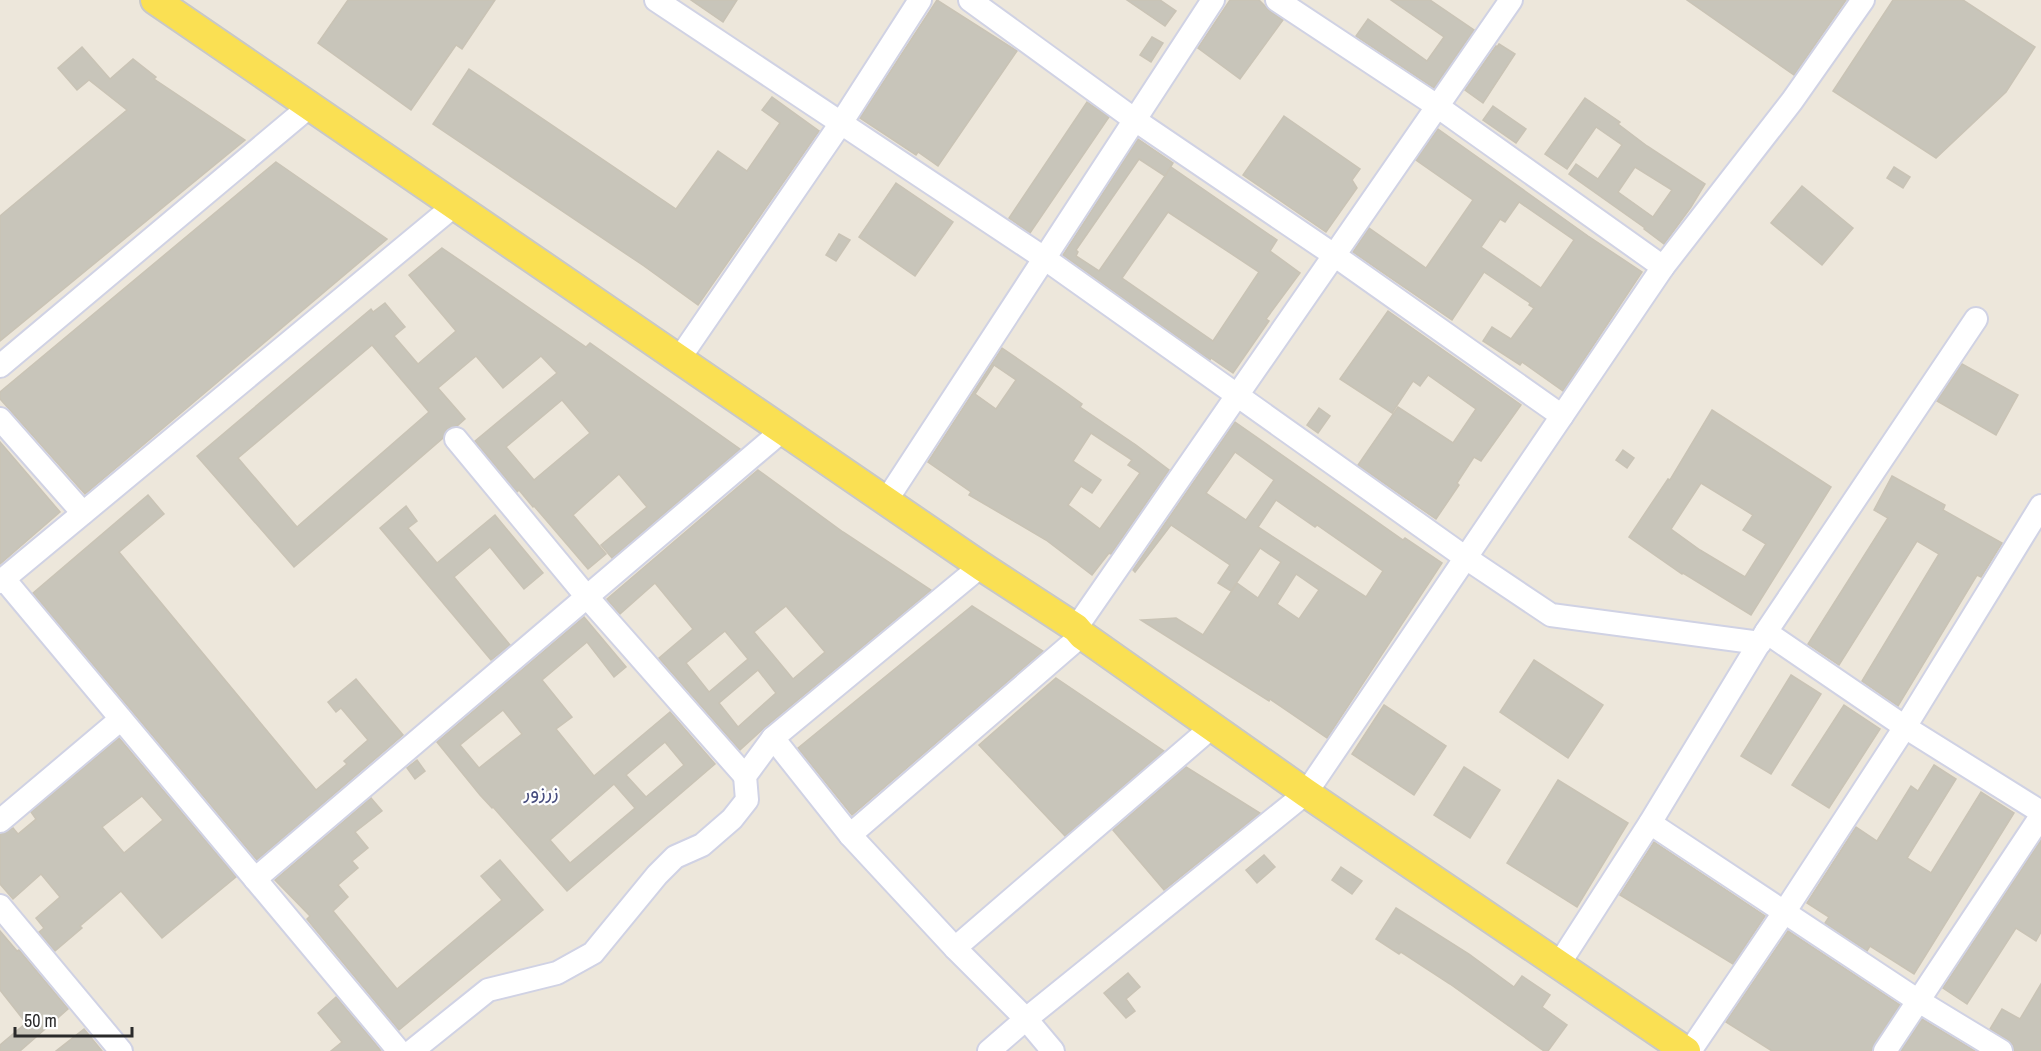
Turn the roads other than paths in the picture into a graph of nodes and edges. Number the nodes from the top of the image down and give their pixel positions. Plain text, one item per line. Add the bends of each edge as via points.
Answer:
1 (155, 0) edge
2 (656, 0) edge
3 (920, 0) edge
4 (970, 0) edge
5 (1213, 0) edge
6 (1277, 0) edge
7 (1863, 0) edge
8 (1501, 3) edge
9 (310, 106) junction
10 (1437, 106) junction
11 (1135, 120) junction
12 (841, 123) junction
13 (455, 205) junction
14 (1334, 255) junction
15 (1044, 258) junction
16 (1663, 267) junction
17 (1976, 319) dead end
18 (679, 358) junction
19 (0, 366) edge
20 (1237, 396) junction
21 (1562, 416) junction
22 (0, 419) edge
23 (783, 430) junction
24 (456, 440) dead end
25 (886, 501) junction
26 (2041, 506) edge
27 (83, 513) junction
28 (1466, 558) junction
29 (981, 566) junction
30 (2, 581) edge
31 (587, 597) junction
32 (1079, 632) junction
33 (1763, 638) junction
34 (121, 719) junction
35 (1212, 727) junction
36 (1905, 727) junction
37 (774, 738) junction
38 (745, 776) junction
39 (1306, 793) junction
40 (2041, 814) edge
41 (0, 821) edge
42 (1650, 823) junction
43 (850, 835) junction
44 (255, 879) junction
45 (0, 906) edge
46 (1785, 911) junction
47 (955, 948) junction
48 (1559, 964) junction
49 (1917, 1000) junction
50 (1026, 1019) junction
51 (121, 1051) edge
52 (399, 1051) edge
53 (412, 1051) edge
54 (989, 1051) edge
55 (1053, 1051) edge
56 (1688, 1051) edge
57 (1885, 1051) edge
58 (2001, 1051) edge

1 - 9 main road
2 - 12 street
3 - 12 street
4 - 11 street
5 - 11 street
6 - 10 street
7 - 16 street via 1792,100
8 - 10 street
9 - 13 main road
9 - 19 street
10 - 14 street
10 - 16 street
11 - 14 street
11 - 15 street
12 - 15 street
12 - 18 street
13 - 18 main road
13 - 27 street
14 - 20 street
14 - 21 street
15 - 20 street
15 - 25 street
16 - 21 street
17 - 33 street
18 - 23 main road
20 - 28 street
20 - 32 street
21 - 28 street
22 - 27 street
23 - 25 main road
23 - 31 street
24 - 31 street
25 - 29 main road
26 - 36 street
27 - 30 street
28 - 33 street via 1551,615
28 - 39 street
29 - 32 main road
29 - 37 street
30 - 34 street
31 - 38 street
31 - 44 street
32 - 35 main road
32 - 43 street
33 - 36 street
33 - 42 street
34 - 41 street
34 - 44 street
35 - 39 main road
35 - 47 street
36 - 40 street
36 - 46 street
37 - 38 street
37 - 43 street
38 - 53 street via 747,800 732,819 702,845 675,856 593,953 557,973 488,990
39 - 48 main road
39 - 50 street
40 - 49 street
42 - 46 street
42 - 48 street
43 - 47 street
44 - 52 street
45 - 51 street
46 - 49 street
46 - 56 street
47 - 50 street
48 - 56 main road
49 - 57 street
49 - 58 street
50 - 54 street
50 - 55 street

